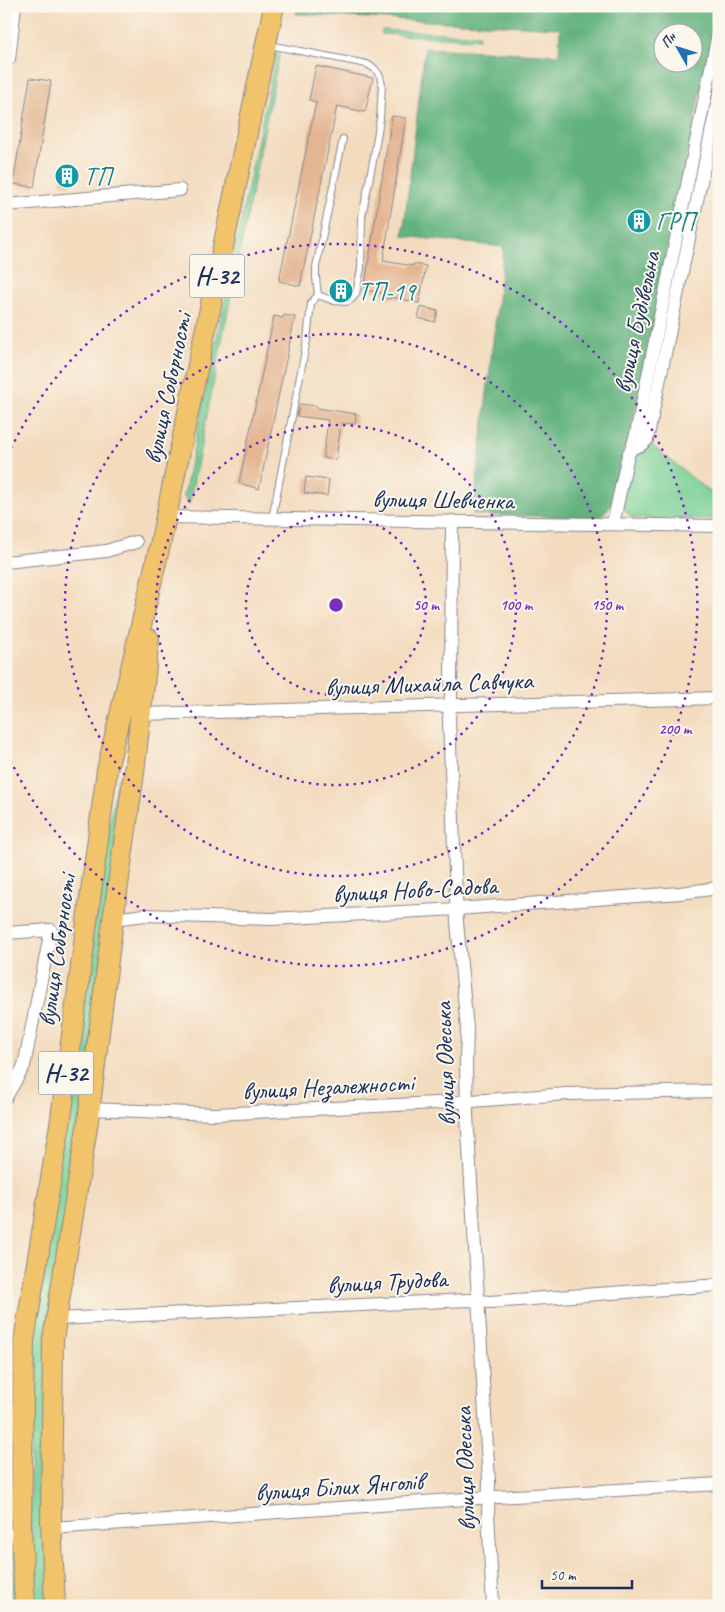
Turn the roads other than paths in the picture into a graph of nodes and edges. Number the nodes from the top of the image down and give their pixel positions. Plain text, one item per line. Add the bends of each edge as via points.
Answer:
1 (16, 6) edge
2 (271, 9) edge
3 (719, 29) edge
4 (266, 44) junction
5 (8, 59) edge
6 (719, 95) edge
7 (343, 139) dead end
8 (180, 190) dead end
9 (6, 205) edge
10 (318, 295) junction
11 (632, 448) junction
12 (166, 517) junction
13 (272, 518) junction
14 (452, 521) junction
15 (613, 524) junction
16 (719, 526) edge
17 (136, 542) dead end
18 (160, 545) junction
19 (6, 562) edge
20 (719, 698) edge
21 (450, 705) junction
22 (141, 714) junction
23 (719, 888) edge
24 (457, 909) junction
25 (113, 919) junction
26 (6, 934) edge
27 (719, 1091) edge
28 (6, 1097) edge
29 (467, 1101) junction
30 (89, 1109) junction
31 (719, 1286) edge
32 (478, 1301) junction
33 (56, 1319) junction
34 (719, 1484) edge
35 (489, 1498) junction
36 (52, 1528) junction
37 (14, 1534) edge
38 (25, 1606) edge
39 (55, 1606) edge
40 (493, 1606) edge

1 - 5 street
2 - 4 main road, вулиця Соборності / Н-32
3 - 11 street, вулиця Будівельна
4 - 10 lane via 367,64 380,76 382,85 380,119 362,217 361,268 356,294 346,302
4 - 12 main road, вулиця Соборності / Н-32
6 - 11 street, вулиця Будівельна via 647,440
7 - 10 lane via 316,267
8 - 9 street
10 - 13 lane via 311,303 307,340
11 - 15 street, вулиця Будівельна
12 - 13 street, вулиця Шевченка
12 - 18 main road, вулиця Соборності / Н-32
13 - 14 street, вулиця Шевченка
14 - 15 street, вулиця Шевченка
14 - 21 street, вулиця Одеська
15 - 16 street, вулиця Шевченка
17 - 19 street via 106,551
18 - 22 main road, вулиця Соборності / Н-32
18 - 37 main road, вулиця Соборності / Н-32 via 107,770 61,1118 24,1341
20 - 21 street, вулиця Михайла Савчука
21 - 22 street, вулиця Михайла Савчука
21 - 24 street, вулиця Одеська
22 - 25 main road, вулиця Соборності / Н-32
23 - 24 street, вулиця Ново-Садова
24 - 25 street, вулиця Ново-Садова via 272,919 144,915
24 - 29 street, вулиця Одеська via 468,1030
25 - 30 main road, вулиця Соборності / Н-32
26 - 28 street via 51,930 24,1066
27 - 29 street, вулиця Незалежності via 566,1094
29 - 30 street, вулиця Незалежності via 215,1114
29 - 32 street, вулиця Одеська
30 - 33 main road, вулиця Соборності / Н-32
31 - 32 street, вулиця Трудова
32 - 33 street, вулиця Трудова
32 - 35 street, вулиця Одеська
33 - 36 main road, вулиця Соборності / Н-32 via 53,1340
34 - 35 street, вулиця Білих Янголів
35 - 36 street, вулиця Білих Янголів
35 - 40 street, вулиця Одеська
36 - 39 main road, вулиця Соборності / Н-32
37 - 38 main road, вулиця Соборності / Н-32

